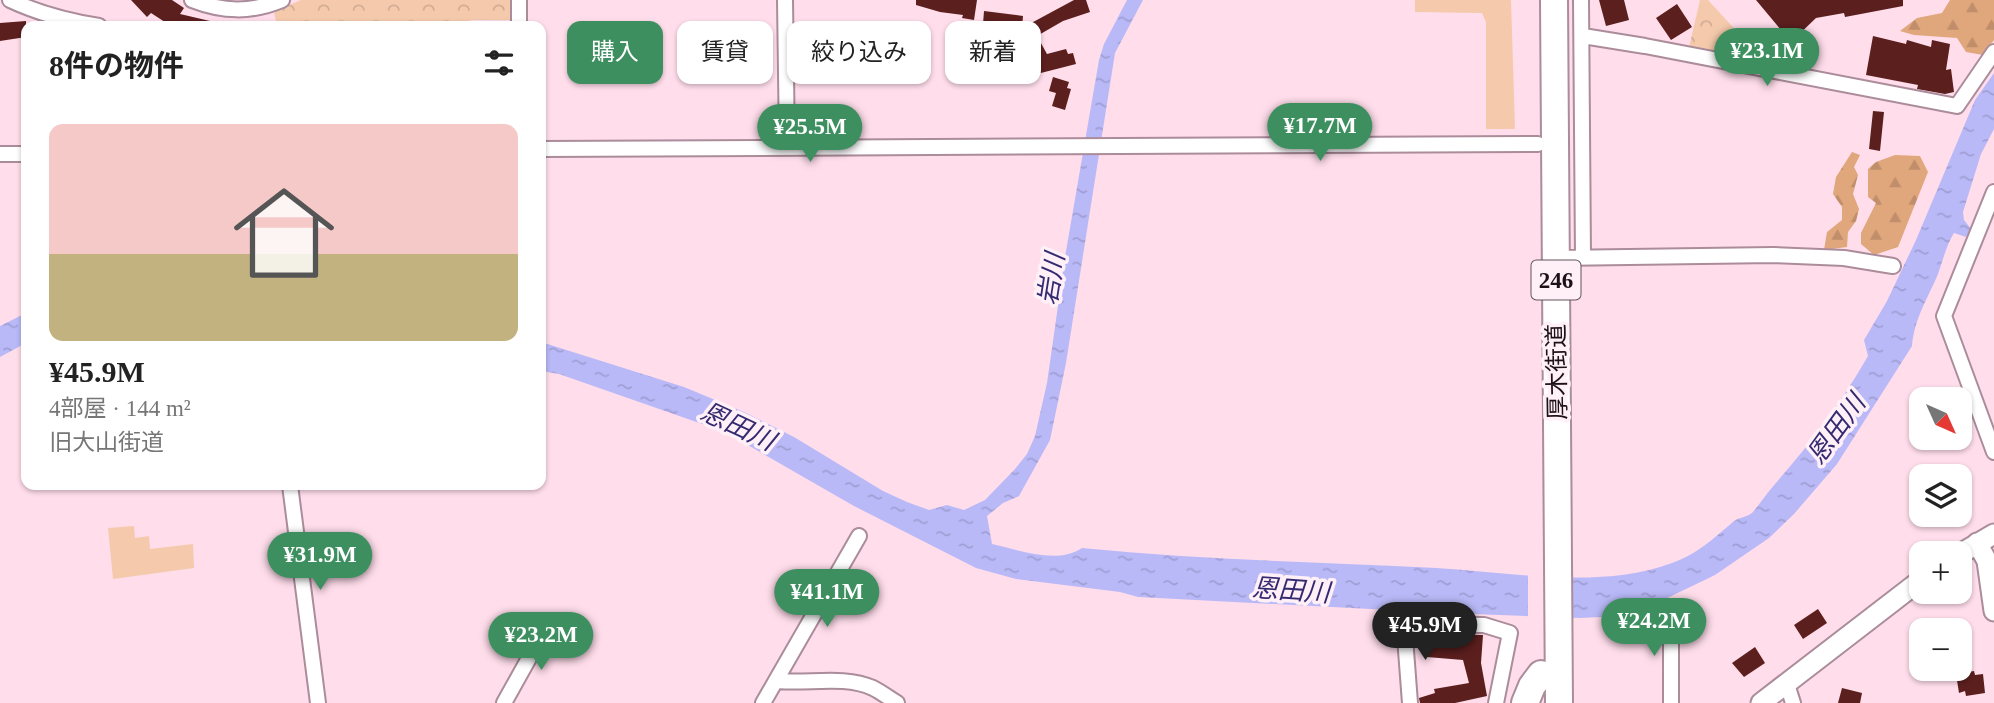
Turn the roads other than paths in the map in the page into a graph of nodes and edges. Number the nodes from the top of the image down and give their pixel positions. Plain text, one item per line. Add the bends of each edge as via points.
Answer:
1 (10, 0) edge
2 (192, 0) edge
3 (282, 0) edge
4 (519, 0) edge
5 (785, 0) edge
6 (1537, 0) edge
7 (1555, 0) edge
8 (1581, 0) edge
9 (70, 21) edge
10 (519, 21) edge
11 (1583, 36) junction
12 (1994, 52) edge
13 (1538, 144) junction
14 (787, 146) junction
15 (546, 149) edge
16 (0, 154) edge
17 (21, 154) edge
18 (1994, 192) edge
19 (1583, 257) junction
20 (1556, 258) junction
21 (1893, 266) dead end
22 (1994, 452) edge
23 (291, 490) edge
24 (859, 536) dead end
25 (1986, 538) edge
26 (1549, 560) junction
27 (1909, 590) edge
28 (1994, 611) edge
29 (1671, 614) dead end
30 (548, 624) dead end
31 (778, 681) junction
32 (1790, 693) edge
33 (1554, 694) edge
34 (318, 703) edge
35 (504, 703) edge
36 (763, 703) edge
37 (897, 703) edge
38 (1410, 703) edge
39 (1496, 703) edge
40 (1525, 703) edge
41 (1671, 703) edge
42 (1761, 703) edge

1 - 9 street
2 - 3 street via 239,10
4 - 10 street
5 - 14 street
6 - 13 highway, 厚木街道 / 246
7 - 20 highway, 厚木街道 / 246
8 - 11 street
11 - 12 street via 1957,106
11 - 19 street
13 - 14 street
13 - 26 highway, 厚木街道 / 246
14 - 15 street
16 - 17 street
18 - 22 street via 1944,316
19 - 20 street
19 - 21 street via 1774,255
20 - 26 highway, 厚木街道 / 246
23 - 34 street
24 - 31 street
25 - 28 main road
26 - 33 highway, 厚木街道 / 246
27 - 32 main road
29 - 41 street
30 - 35 street
31 - 36 street
31 - 37 street via 848,680
32 - 42 main road
33 - 40 highway via 1532,686
38 - 39 street via 1405,624 1484,625 1510,633

